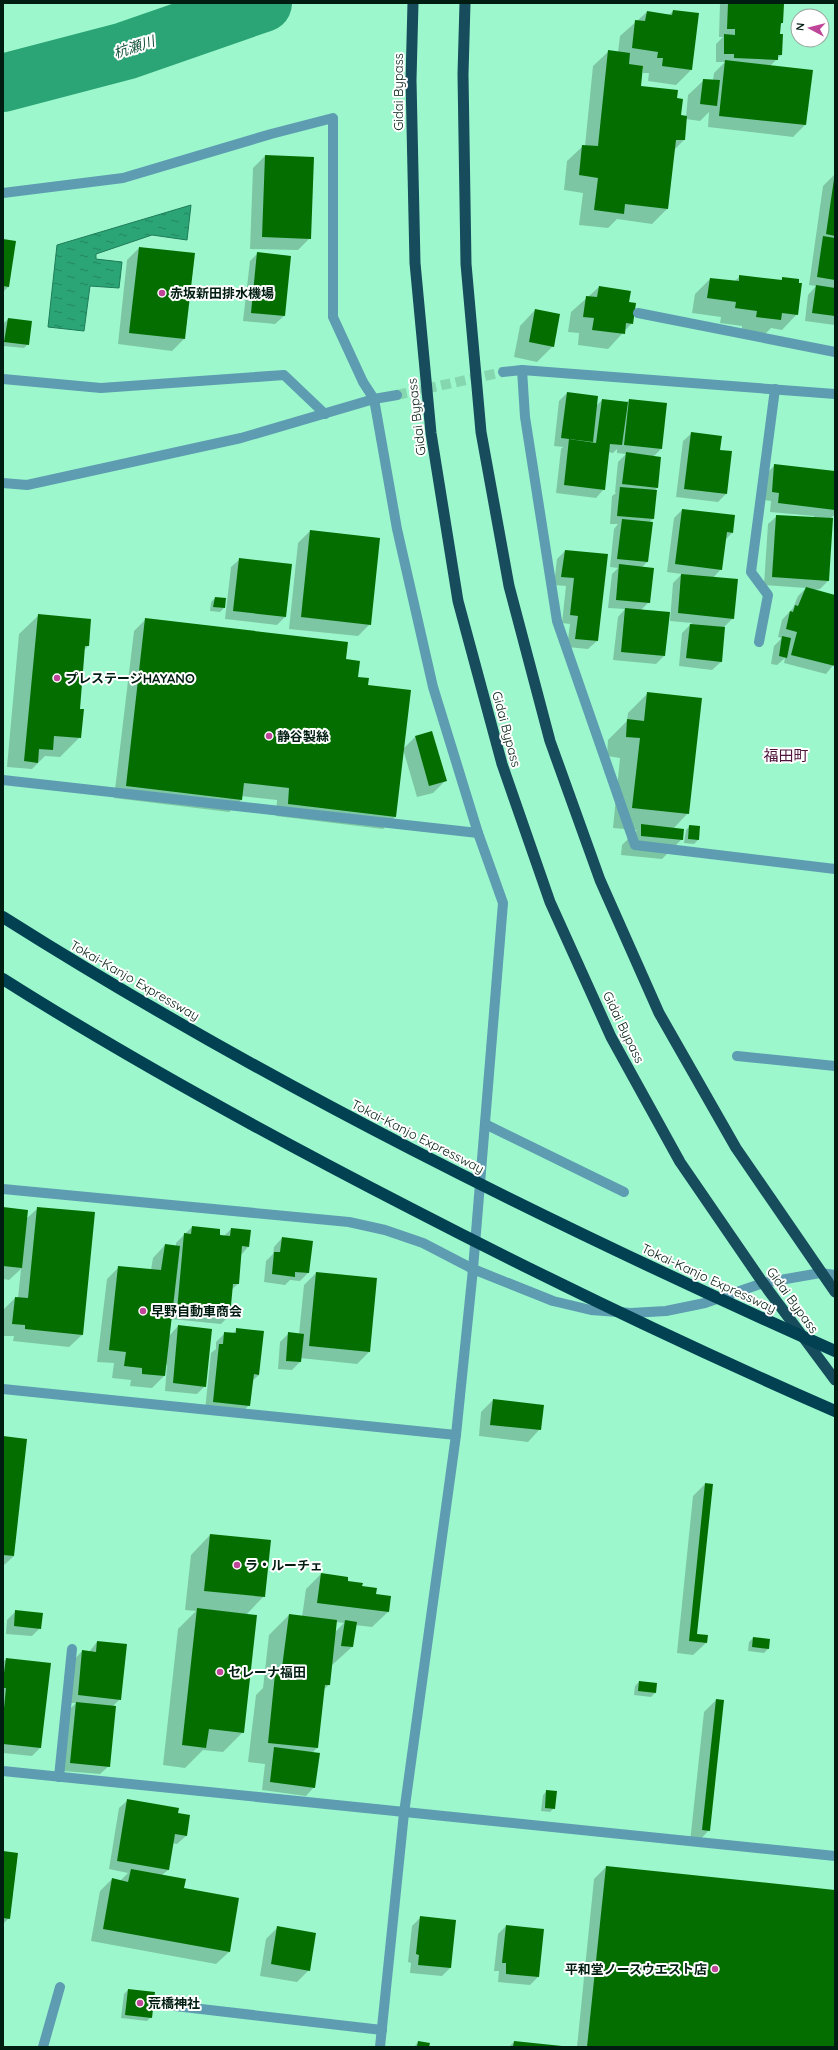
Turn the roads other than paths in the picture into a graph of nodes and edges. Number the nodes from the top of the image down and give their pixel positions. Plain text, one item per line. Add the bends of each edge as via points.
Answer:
1 (413, 3) edge
2 (465, 3) edge
3 (3, 193) edge
4 (638, 313) dead end
5 (835, 352) edge
6 (522, 370) junction
7 (503, 372) tunnel mouth
8 (3, 379) edge
9 (775, 389) junction
10 (397, 394) tunnel mouth
11 (835, 394) edge
12 (374, 399) junction
13 (325, 414) junction
14 (3, 483) edge
15 (759, 642) dead end
16 (3, 780) edge
17 (478, 833) junction
18 (835, 869) edge
19 (3, 917) edge
20 (3, 979) edge
21 (737, 1056) dead end
22 (835, 1066) edge
23 (485, 1124) junction
24 (3, 1189) edge
25 (624, 1192) dead end
26 (473, 1269) junction
27 (820, 1273) junction
28 (835, 1275) edge
29 (763, 1283) junction
30 (835, 1292) edge
31 (835, 1352) edge
32 (835, 1380) edge
33 (3, 1389) edge
34 (835, 1411) edge
35 (456, 1435) junction
36 (72, 1649) dead end
37 (3, 1771) edge
38 (59, 1777) junction
39 (404, 1813) junction
40 (835, 1856) edge
41 (60, 1986) dead end
42 (174, 2006) dead end
43 (382, 2030) junction
44 (43, 2047) edge
45 (380, 2047) edge

1 - 29 highway, Gidai Bypass via 411,80 415,263 431,433 458,601 502,764 550,902 612,1037 680,1162
2 - 27 highway via 463,74 466,264 481,432 509,586 550,741 600,880 659,1013 736,1148
3 - 12 street via 123,178 333,118 333,317 363,382
4 - 5 street
6 - 7 street
6 - 9 street
6 - 18 street via 525,417 557,621 635,845
8 - 13 street via 101,388 284,375
9 - 11 street
9 - 15 street via 751,572 768,595
10 - 12 street
12 - 13 street
12 - 17 street via 397,528 433,687
13 - 14 street via 241,438 27,485
16 - 17 street
17 - 23 street via 503,903
19 - 31 highway, Tokai-Kanjo Expressway, bridge via 89,971 311,1097 536,1212
20 - 34 highway, bridge via 63,1017 305,1154 545,1278
21 - 22 street
23 - 25 street
23 - 26 street
24 - 26 street via 349,1222 385,1230 423,1244
26 - 29 street via 553,1301 591,1310 631,1313 666,1311 705,1303
26 - 35 street
27 - 28 street
27 - 29 street
27 - 30 highway
29 - 32 highway, Gidai Bypass
33 - 35 street
35 - 39 street
36 - 38 street
37 - 38 street
38 - 39 street
39 - 40 street
39 - 43 street
41 - 44 street
42 - 43 street
43 - 45 street

